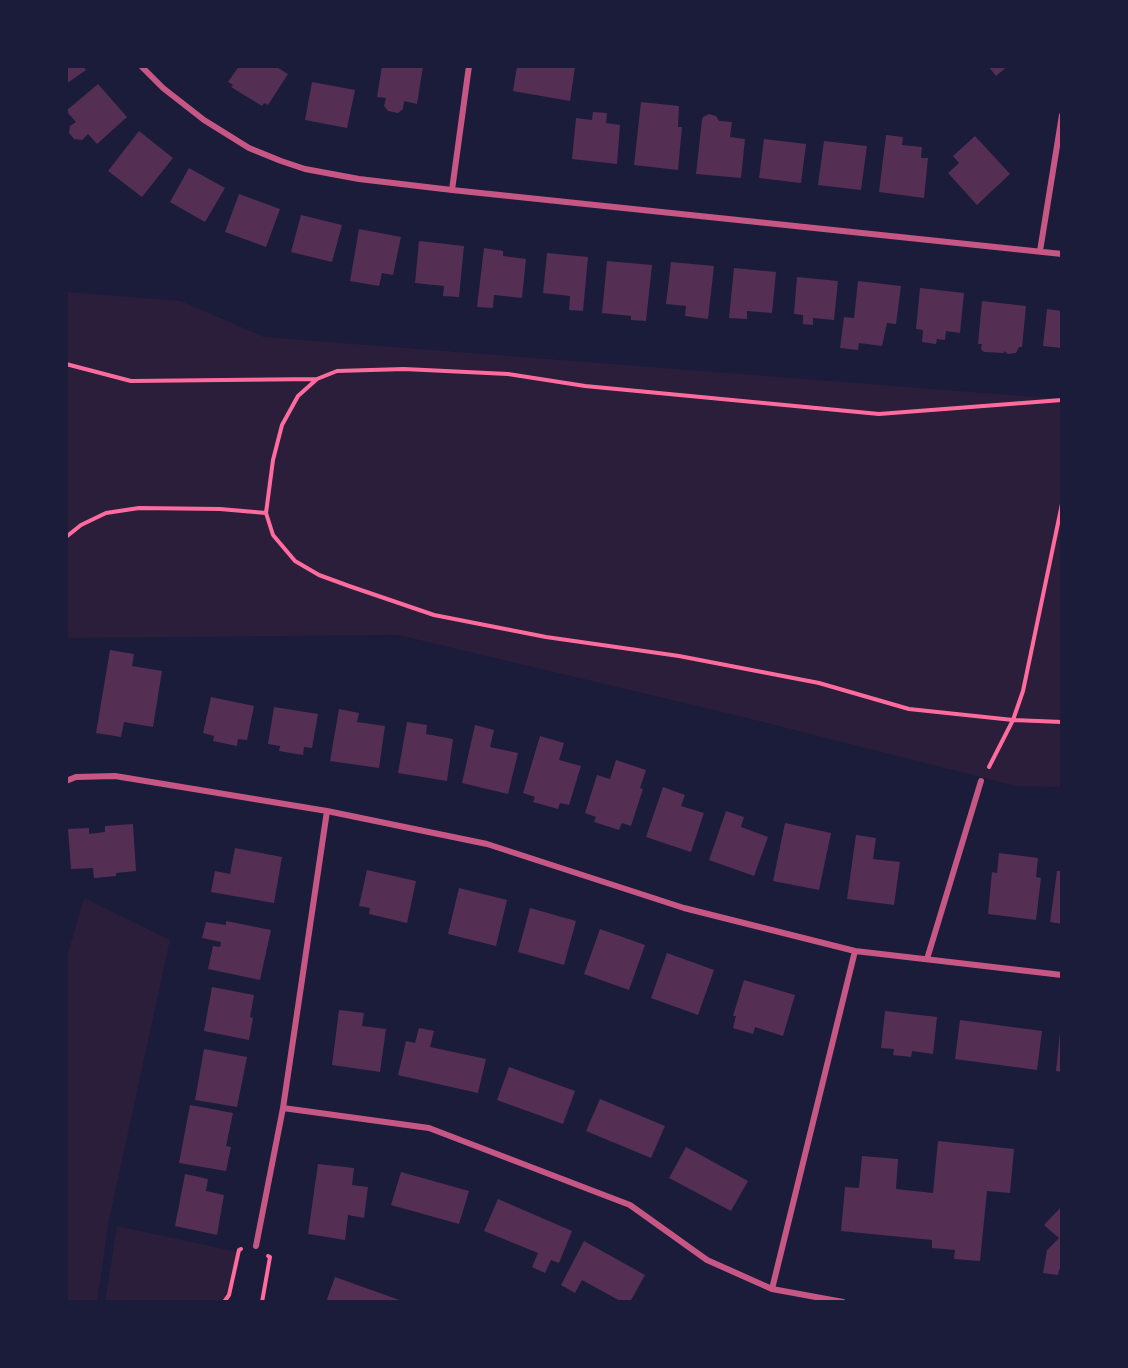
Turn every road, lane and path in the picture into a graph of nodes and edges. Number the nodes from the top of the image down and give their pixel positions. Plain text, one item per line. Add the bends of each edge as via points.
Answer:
1 (141, 66) edge
2 (469, 66) edge
3 (1062, 115) edge
4 (452, 190) junction
5 (1040, 251) junction
6 (1062, 254) edge
7 (66, 364) edge
8 (317, 379) junction
9 (1062, 400) edge
10 (1062, 504) edge
11 (266, 513) junction
12 (66, 537) edge
13 (1013, 720) junction
14 (1062, 722) edge
15 (66, 780) edge
16 (981, 781) joint
17 (327, 811) junction
18 (855, 951) junction
19 (927, 959) junction
20 (1062, 975) edge
21 (283, 1108) junction
22 (256, 1246) junction
23 (772, 1289) junction
24 (224, 1302) edge
25 (262, 1302) edge
26 (843, 1302) edge

1 - 4 street via 204,120 249,148 281,162 359,179
2 - 4 street
3 - 5 street
4 - 5 street
5 - 6 street
7 - 8 path via 131,381
8 - 9 path via 337,371 404,369 508,374 585,386 879,414
8 - 11 path via 298,396 282,425
10 - 13 path via 1023,691
11 - 12 path via 139,508 106,513
11 - 13 path via 273,535 295,561 319,575 434,615 819,683 909,709
13 - 14 path
13 - 16 path
15 - 17 street via 115,776
16 - 19 street
17 - 18 street via 487,843 684,908
17 - 21 street
18 - 19 street
18 - 23 street
19 - 20 street
21 - 22 street
21 - 23 street via 429,1128 630,1205 707,1260
22 - 24 path via 239,1250
22 - 25 path via 270,1257
23 - 26 street

